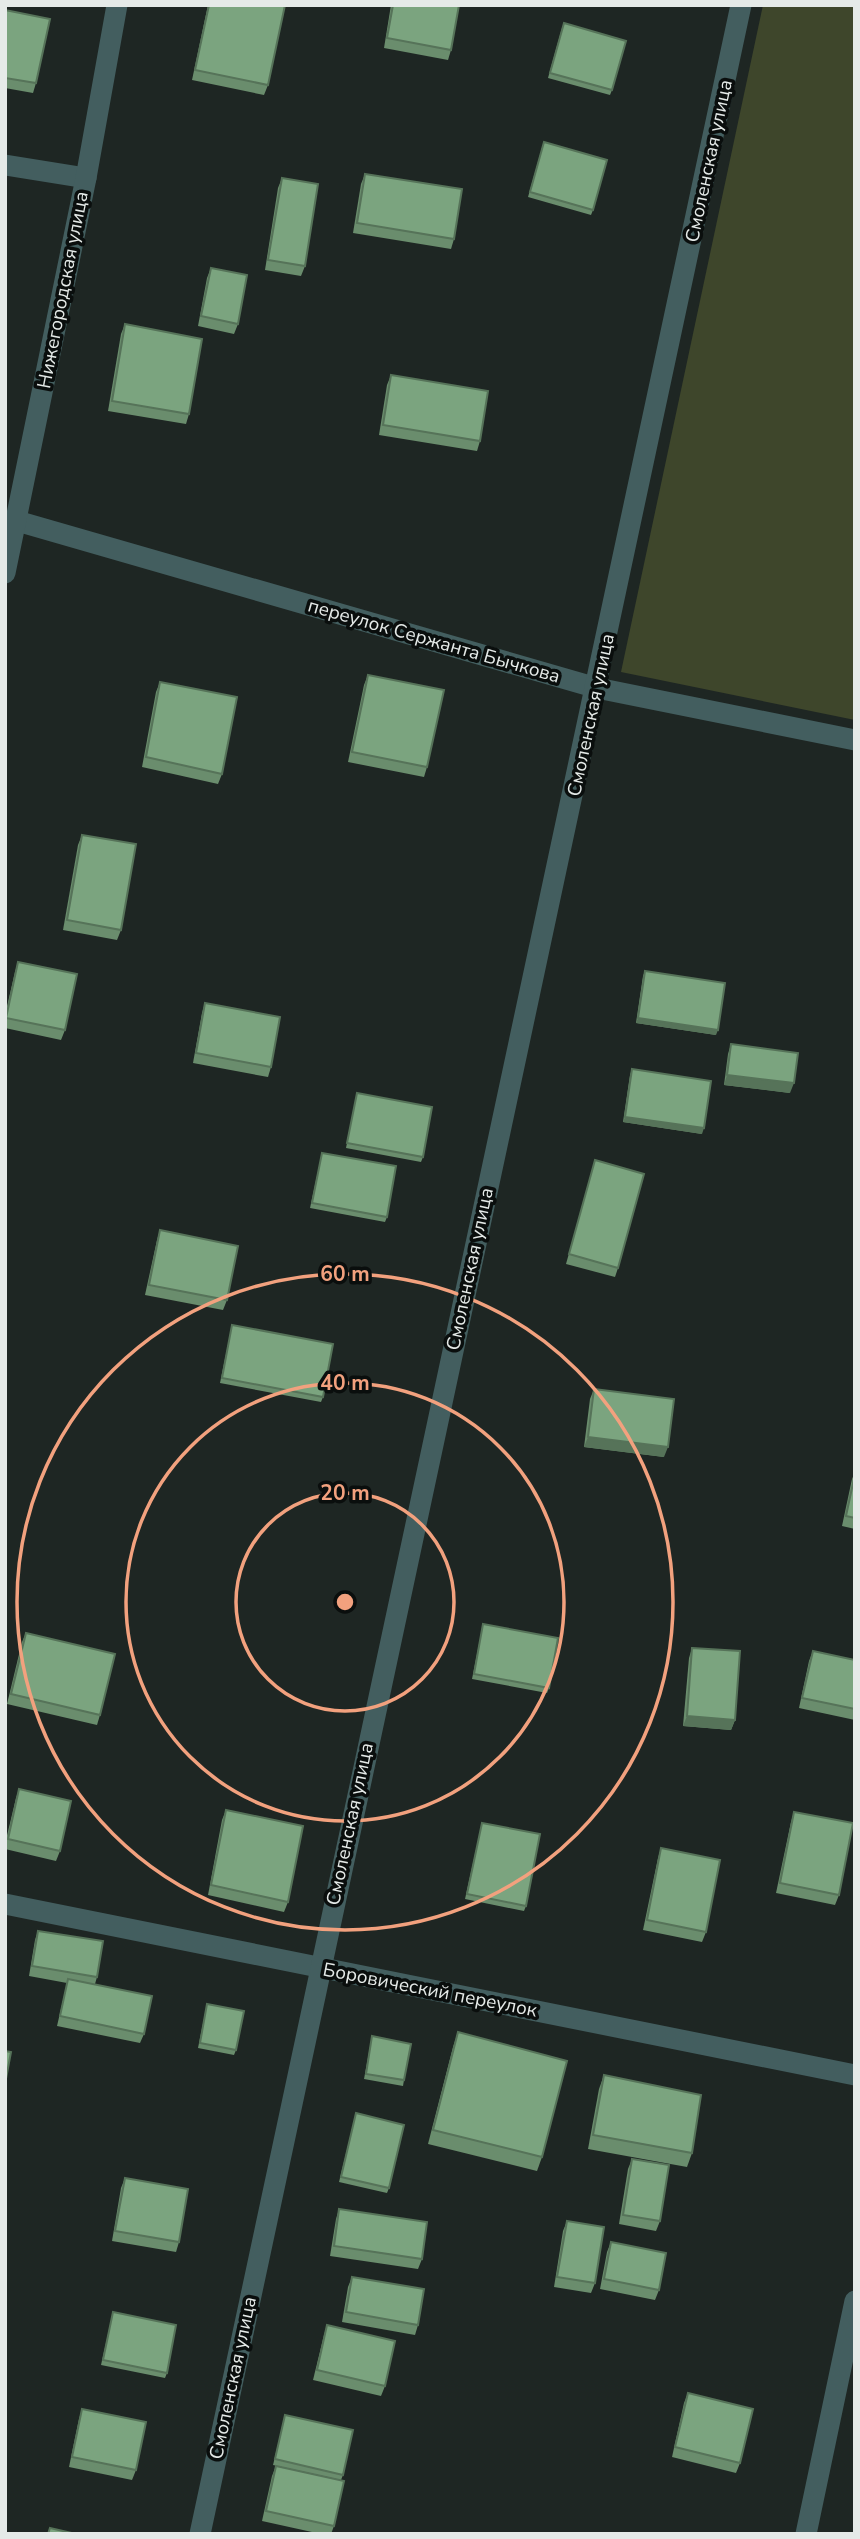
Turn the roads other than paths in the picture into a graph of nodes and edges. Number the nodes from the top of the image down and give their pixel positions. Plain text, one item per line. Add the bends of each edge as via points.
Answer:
1 (117, 5) edge
2 (741, 5) edge
3 (5, 165) edge
4 (86, 177) junction
5 (18, 521) junction
6 (6, 570) edge
7 (597, 688) junction
8 (855, 740) edge
9 (5, 1904) edge
10 (319, 1969) junction
11 (855, 2075) edge
12 (855, 2301) edge
13 (200, 2534) edge
14 (806, 2534) edge

1 - 4 street, Нижегородская улица
2 - 7 street, Смоленская улица
3 - 4 street
4 - 5 street, Нижегородская улица
5 - 6 street, Нижегородская улица
5 - 7 street, переулок Сержанта Бычкова
7 - 8 street, переулок Сержанта Бычкова
7 - 10 street, Смоленская улица
9 - 10 street, Боровический переулок
10 - 11 street, Боровический переулок
10 - 13 street, Смоленская улица
12 - 14 street

